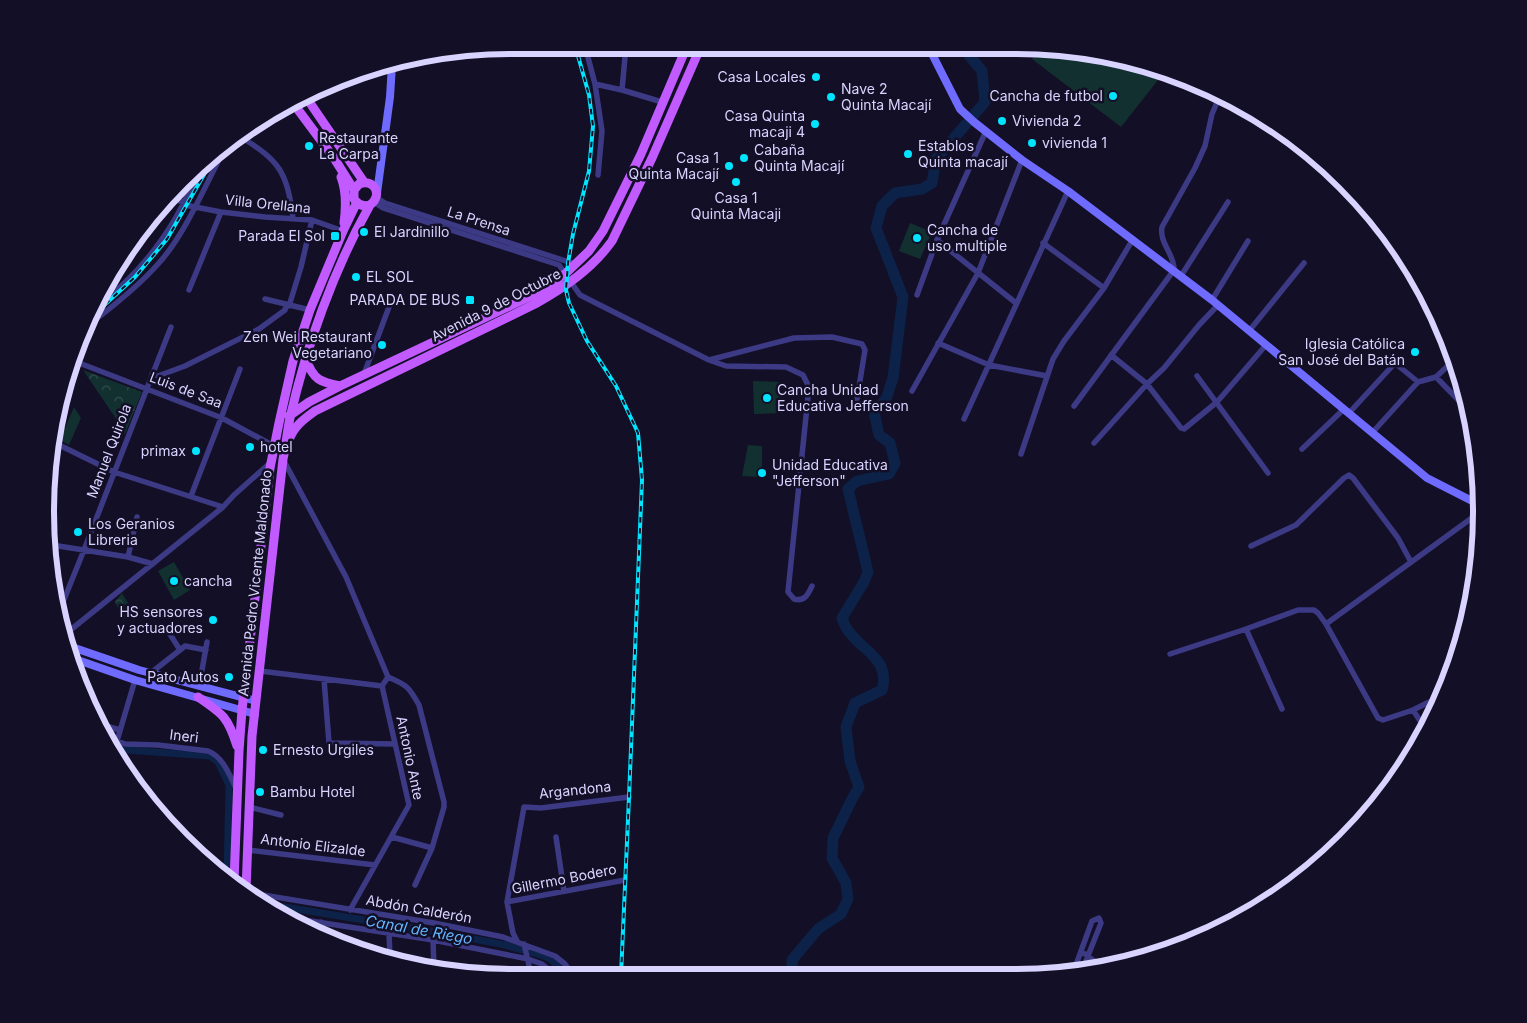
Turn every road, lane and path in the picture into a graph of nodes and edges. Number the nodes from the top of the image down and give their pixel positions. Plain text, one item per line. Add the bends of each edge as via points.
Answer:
1 (587, 54) edge
2 (625, 54) edge
3 (683, 54) edge
4 (698, 54) edge
5 (932, 54) edge
6 (392, 69) edge
7 (595, 84) junction
8 (622, 90) junction
9 (310, 101) edge
10 (1218, 101) edge
11 (662, 102) junction
12 (295, 109) edge
13 (986, 131) junction
14 (245, 140) edge
15 (334, 158) junction
16 (218, 160) edge
17 (1022, 160) junction
18 (598, 174) dead end
19 (194, 182) edge
20 (364, 182) junction
21 (354, 190) junction
22 (1068, 191) junction
23 (177, 200) edge
24 (374, 200) junction
25 (183, 202) junction
26 (357, 202) junction
27 (1228, 202) dead end
28 (192, 206) junction
29 (221, 212) junction
30 (293, 218) junction
31 (312, 220) junction
32 (343, 231) junction
33 (1133, 239) junction
34 (937, 240) junction
35 (1248, 241) dead end
36 (1044, 244) junction
37 (1304, 263) dead end
38 (575, 264) junction
39 (1174, 270) junction
40 (566, 273) junction
41 (978, 274) junction
42 (1181, 276) junction
43 (571, 282) junction
44 (1104, 288) junction
45 (189, 290) dead end
46 (917, 295) dead end
47 (107, 298) edge
48 (392, 299) dead end
49 (265, 300) dead end
50 (1215, 302) junction
51 (1016, 303) junction
52 (288, 306) junction
53 (310, 310) junction
54 (97, 318) edge
55 (171, 328) dead end
56 (1249, 331) junction
57 (938, 343) junction
58 (1266, 345) junction
59 (1111, 355) junction
60 (306, 360) junction
61 (709, 360) junction
62 (79, 363) edge
63 (989, 365) junction
64 (1449, 365) edge
65 (240, 369) dead end
66 (152, 374) junction
67 (363, 376) junction
68 (1047, 376) junction
69 (1197, 376) dead end
70 (1436, 378) junction
71 (1418, 382) junction
72 (1147, 384) junction
73 (340, 386) junction
74 (147, 388) junction
75 (912, 391) dead end
76 (857, 399) dead end
77 (1217, 402) junction
78 (1460, 402) edge
79 (1074, 406) dead end
80 (1346, 411) junction
81 (291, 415) junction
82 (222, 418) junction
83 (964, 419) dead end
84 (278, 423) junction
85 (1372, 433) junction
86 (1094, 443) dead end
87 (59, 445) edge
88 (274, 446) junction
89 (285, 449) junction
90 (1302, 449) dead end
91 (1020, 454) dead end
92 (283, 459) junction
93 (271, 462) junction
94 (114, 472) junction
95 (1268, 473) dead end
96 (191, 496) junction
97 (1473, 501) edge
98 (223, 508) junction
99 (1473, 517) edge
100 (137, 518) dead end
101 (55, 546) edge
102 (1251, 546) dead end
103 (84, 550) junction
104 (128, 557) junction
105 (1412, 562) junction
106 (153, 564) junction
107 (812, 586) dead end
108 (63, 602) edge
109 (1326, 624) junction
110 (1246, 629) junction
111 (69, 631) edge
112 (168, 631) dead end
113 (207, 642) dead end
114 (75, 648) edge
115 (180, 650) junction
116 (206, 650) junction
117 (1170, 654) dead end
118 (78, 660) edge
119 (260, 671) junction
120 (152, 672) junction
121 (388, 677) junction
122 (324, 679) junction
123 (135, 680) junction
124 (382, 686) junction
125 (199, 687) junction
126 (198, 697) junction
127 (243, 698) junction
128 (256, 701) junction
129 (1432, 701) edge
130 (1282, 709) dead end
131 (242, 710) junction
132 (1413, 710) junction
133 (255, 714) junction
134 (1421, 723) edge
135 (108, 726) edge
136 (120, 730) junction
137 (117, 741) joint
138 (395, 744) junction
139 (239, 751) junction
140 (238, 791) junction
141 (629, 797) dead end
142 (249, 807) junction
143 (281, 815) dead end
144 (556, 836) dead end
145 (392, 837) junction
146 (432, 848) junction
147 (247, 850) junction
148 (375, 865) junction
149 (234, 876) edge
150 (625, 880) dead end
151 (246, 884) edge
152 (415, 885) dead end
153 (564, 892) junction
154 (262, 895) edge
155 (507, 902) junction
156 (350, 910) junction
157 (304, 919) edge
158 (321, 922) junction
159 (321, 927) edge
160 (390, 933) junction
161 (433, 940) junction
162 (517, 941) junction
163 (524, 945) junction
164 (1081, 952) junction
165 (390, 953) edge
166 (1087, 956) junction
167 (527, 958) junction
168 (434, 962) edge
169 (1095, 962) edge
170 (1085, 963) edge
171 (1076, 965) edge
172 (530, 969) edge
173 (548, 969) edge
174 (569, 969) edge

1 - 7 street
2 - 8 street
3 - 11 main road, Avenida 9 de Octubre
4 - 43 main road, Avenida 9 de Octubre via 612,241 595,262
5 - 13 street via 960,109
6 - 24 street
7 - 8 street
7 - 18 street via 602,131
8 - 11 street
9 - 20 main road
10 - 39 street via 1196,168 1162,227
11 - 38 main road, Avenida 9 de Octubre via 641,154 603,231
12 - 15 main road
13 - 17 street
13 - 34 street
14 - 30 street via 261,149 282,172
15 - 21 main road
15 - 32 main road via 344,184
16 - 28 street
17 - 22 street
17 - 41 street
19 - 25 street
20 - 21 main road
20 - 24 main road via 376,188
21 - 26 main road
22 - 33 street
22 - 36 street
23 - 25 street, Villa Orellana
24 - 26 main road via 365,206
24 - 38 street, La Prensa
24 - 40 street, La Prensa via 383,208 560,265
24 - 60 main road, Avenida Pedro Vicente Maldonado via 332,287
25 - 28 street, Villa Orellana
25 - 47 street via 157,246 126,282
26 - 32 main road, Avenida Pedro Vicente Maldonado
27 - 42 street
28 - 29 street, Villa Orellana
28 - 54 street via 177,238 159,263
29 - 30 street, Villa Orellana
29 - 45 street
30 - 31 street, Villa Orellana
31 - 32 street, Villa Orellana
31 - 52 street
32 - 53 main road, Avenida Pedro Vicente Maldonado
33 - 39 street
33 - 44 street
34 - 41 street
34 - 46 street
35 - 50 street
36 - 44 street
36 - 51 street
37 - 56 street
38 - 40 main road, Avenida 9 de Octubre
39 - 42 street
39 - 59 street
40 - 43 street
40 - 67 main road, Avenida 9 de Octubre via 531,296
41 - 51 street
41 - 57 street
42 - 50 street
43 - 61 street via 580,295
43 - 89 main road, Avenida 9 de Octubre via 535,304 315,411 299,423
44 - 68 street via 1064,341
48 - 67 street
49 - 52 street
50 - 56 street
50 - 72 street via 1164,368
51 - 63 street
52 - 53 street
52 - 66 street via 259,329 178,369 158,376
53 - 84 main road, Avenida Pedro Vicente Maldonado
55 - 66 street, Manuel Quirola
56 - 58 street
57 - 63 street
57 - 75 street
58 - 77 street
58 - 80 street
59 - 72 street
59 - 79 street
60 - 73 main road via 310,372 323,383
60 - 81 main road, Avenida Pedro Vicente Maldonado
61 - 76 street via 794,338 832,336 862,344 865,350
61 - 107 street via 726,366 786,367 803,375 809,387 788,592 794,599 803,599
62 - 74 street, Luis de Saa
63 - 68 street
63 - 83 street
64 - 70 street
65 - 82 street
66 - 74 street, Manuel Quirola
67 - 73 main road, Avenida 9 de Octubre
68 - 91 street
69 - 77 street
70 - 71 street
70 - 78 street
71 - 80 street via 1395,363
71 - 85 street
72 - 77 street via 1182,429
72 - 86 street
73 - 81 main road, Avenida 9 de Octubre
74 - 82 street, Luis de Saa
74 - 94 street, Manuel Quirola
77 - 95 street
80 - 85 street
80 - 90 street
81 - 84 main road, Avenida 9 de Octubre
81 - 89 main road, Avenida Pedro Vicente Maldonado
82 - 88 street, Luis de Saa
82 - 96 street
84 - 88 main road, Avenida Pedro Vicente Maldonado
85 - 97 street via 1427,478
87 - 94 street
88 - 89 street, Luis de Saa
88 - 93 main road, Avenida Pedro Vicente Maldonado
89 - 92 main road, Avenida Pedro Vicente Maldonado
92 - 119 main road, Avenida Pedro Vicente Maldonado
92 - 121 street via 346,577
93 - 98 street
93 - 127 main road, Avenida Pedro Vicente Maldonado
94 - 96 street
94 - 103 street, Manuel Quirola
96 - 98 street
98 - 106 street
99 - 105 street
100 - 104 street
101 - 103 street
102 - 105 street via 1296,525 1349,475 1398,538
103 - 104 street
103 - 108 street, Manuel Quirola
104 - 106 street
105 - 109 street
106 - 111 street
109 - 110 street via 1314,610 1298,610
109 - 132 street via 1378,718 1382,720
110 - 117 street
110 - 130 street
112 - 115 street
113 - 116 street
114 - 120 street
115 - 116 street via 185,646
115 - 120 street
116 - 125 street
118 - 123 street
119 - 122 street
119 - 128 main road, Avenida Pedro Vicente Maldonado
120 - 125 street
121 - 124 street
121 - 146 street via 404,684 419,705 444,802
122 - 124 street
122 - 138 street via 330,743
123 - 126 street
123 - 136 street
124 - 138 street, Antonio Ante
125 - 127 street
126 - 131 street
126 - 139 main road via 220,712
127 - 128 street
127 - 131 main road, Avenida Pedro Vicente Maldonado
128 - 133 main road, Avenida Pedro Vicente Maldonado
129 - 132 street
131 - 133 street
131 - 139 main road, Avenida Pedro Vicente Maldonado
132 - 134 street
133 - 142 main road, Avenida Pedro Vicente Maldonado
135 - 136 street
136 - 137 street
137 - 140 street, Ineri via 208,751 215,754
138 - 145 street, Antonio Ante via 409,805
139 - 140 main road, Avenida Pedro Vicente Maldonado
140 - 149 main road, Avenida Pedro Vicente Maldonado
141 - 155 street, Argandona via 540,808 524,807
142 - 143 street
142 - 147 main road, Avenida Pedro Vicente Maldonado
144 - 153 street
145 - 146 street
145 - 148 street, Antonio Ante
146 - 152 street
147 - 148 street, Antonio Elizalde
147 - 151 main road, Avenida Pedro Vicente Maldonado
148 - 156 street, Antonio Ante
150 - 153 street, Gillermo Bodero
153 - 155 street, Gillermo Bodero
154 - 156 street, Abdón Calderón
155 - 162 street
156 - 162 street, Abdón Calderón via 434,923
157 - 158 street
158 - 159 street
158 - 160 street
160 - 161 street
160 - 165 street
161 - 167 street
161 - 168 street
162 - 163 street, Abdón Calderón
163 - 167 street
163 - 174 street, Abdón Calderón via 555,956
164 - 166 street
164 - 166 street via 1092,921 1099,918 1101,923
164 - 171 street
166 - 169 street
166 - 170 street
167 - 172 street
167 - 173 street

